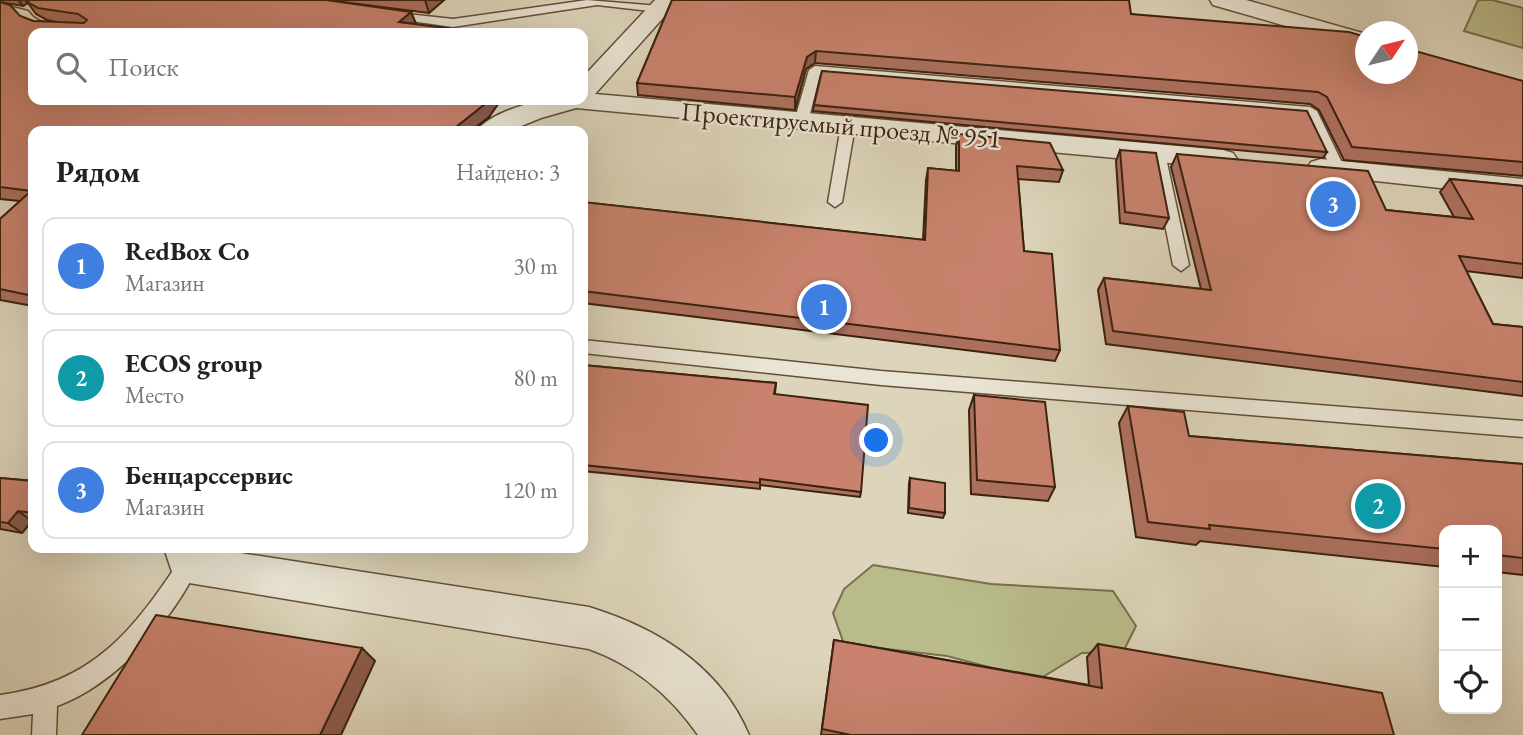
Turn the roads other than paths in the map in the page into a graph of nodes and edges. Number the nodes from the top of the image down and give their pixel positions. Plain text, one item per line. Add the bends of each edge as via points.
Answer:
1 (1221, 0) edge
2 (664, 5) edge
3 (0, 6) edge
4 (371, 12) edge
5 (45, 28) edge
6 (1355, 39) edge
7 (588, 87) edge
8 (588, 101) edge
9 (552, 105) edge
10 (801, 121) junction
11 (495, 124) edge
12 (848, 126) junction
13 (1158, 153) junction
14 (1255, 162) edge
15 (1296, 166) edge
16 (1356, 168) junction
17 (1523, 188) edge
18 (835, 202) dead end
19 (1181, 265) dead end
20 (588, 347) edge
21 (1523, 429) edge
22 (187, 556) edge
23 (46, 698) junction
24 (0, 707) edge
25 (44, 735) edge
26 (725, 735) edge

1 - 6 street
2 - 4 lane via 597,2 453,23
2 - 7 street
3 - 5 lane via 28,11 29,22
8 - 10 street, Проектируемый проезд № 951
9 - 11 street, Проектируемый проезд № 951
10 - 12 street, Проектируемый проезд № 951
10 - 16 lane via 816,70 1310,111
12 - 13 street, Проектируемый проезд № 951
12 - 18 lane
13 - 14 street, Проектируемый проезд № 951
13 - 19 lane
15 - 16 street
16 - 17 street
20 - 21 lane via 881,378
22 - 23 lane via 156,614 136,640 79,684
22 - 26 street via 614,635 638,646 689,687
23 - 24 lane
23 - 25 lane

